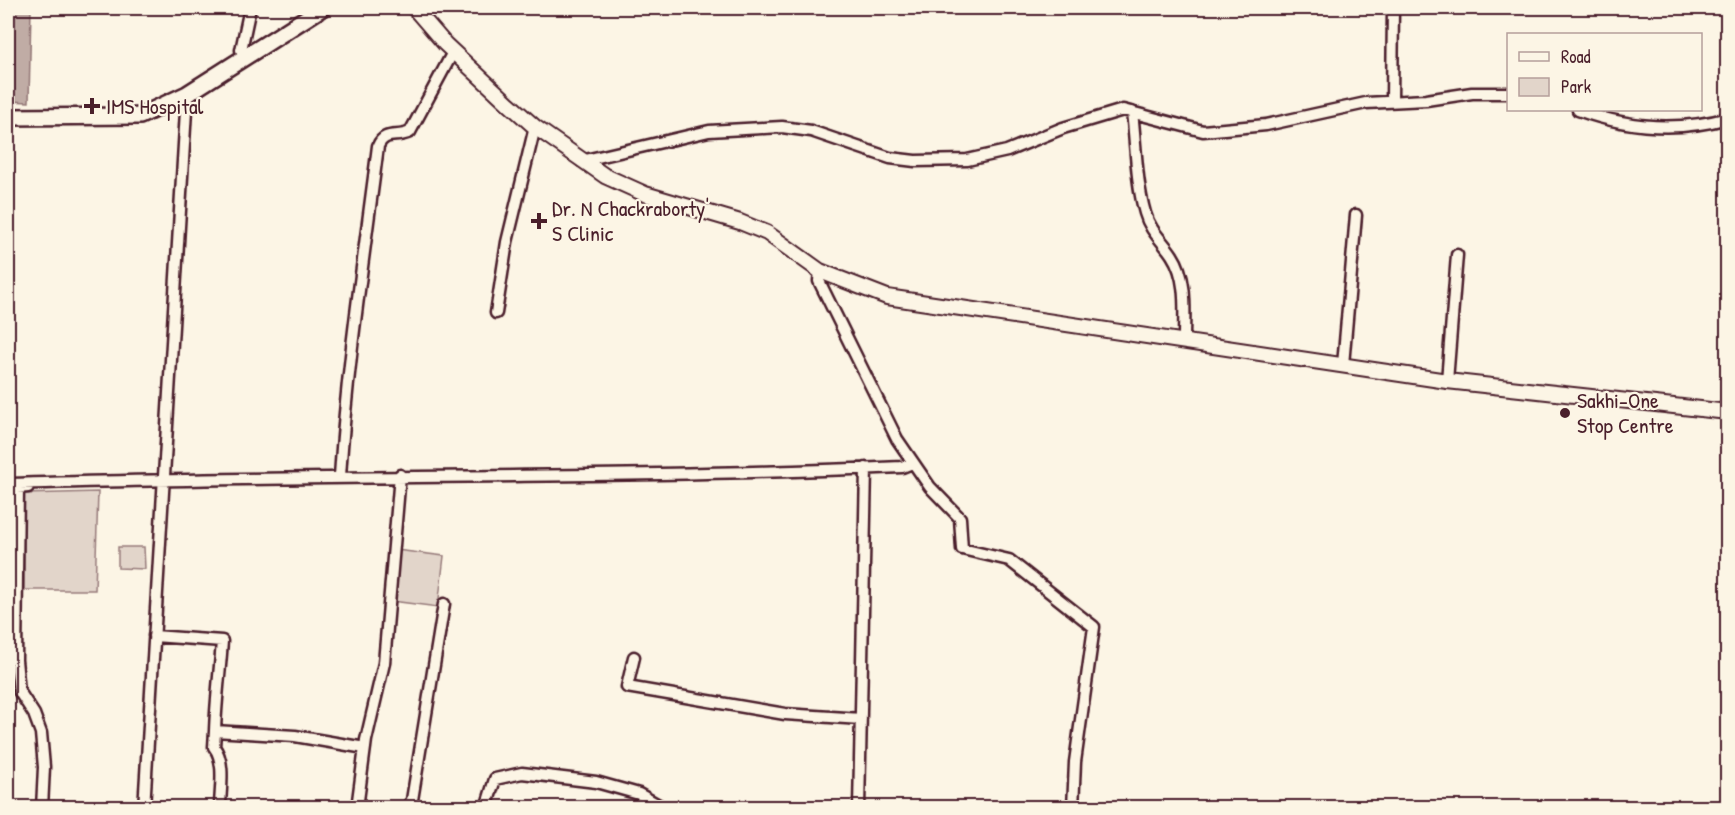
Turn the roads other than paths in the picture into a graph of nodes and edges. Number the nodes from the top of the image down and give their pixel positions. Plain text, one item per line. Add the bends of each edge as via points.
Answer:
1 (250, 8) edge
2 (322, 8) edge
3 (414, 8) edge
4 (1393, 8) edge
5 (453, 52) junction
6 (245, 55) junction
7 (1507, 93) edge
8 (188, 94) junction
9 (1392, 101) junction
10 (1581, 111) edge
11 (1132, 112) junction
12 (8, 117) edge
13 (1728, 117) edge
14 (536, 127) junction
15 (581, 161) junction
16 (1356, 215) dead end
17 (1457, 255) dead end
18 (820, 271) junction
19 (496, 313) dead end
20 (1184, 340) junction
21 (1343, 365) junction
22 (1447, 381) junction
23 (1728, 412) edge
24 (912, 463) junction
25 (866, 468) junction
26 (400, 475) junction
27 (340, 476) junction
28 (165, 479) junction
29 (8, 484) edge
30 (444, 604) dead end
31 (154, 636) junction
32 (634, 657) dead end
33 (861, 719) junction
34 (215, 731) junction
35 (365, 748) junction
36 (42, 807) edge
37 (144, 807) edge
38 (220, 807) edge
39 (357, 807) edge
40 (407, 807) edge
41 (486, 807) edge
42 (664, 807) edge
43 (859, 807) edge
44 (1073, 807) edge

1 - 6 street via 241,50
2 - 6 highway
3 - 5 main road
4 - 9 street
5 - 14 main road
5 - 27 street via 410,132 387,135 378,146 347,381
6 - 8 highway
7 - 9 street
8 - 12 highway via 140,116
8 - 28 street
9 - 11 street via 1203,131
10 - 13 street via 1641,126 1681,127
11 - 15 street via 1123,110 1063,128 1007,151 967,160 890,158 811,131 782,127 709,131
11 - 20 street via 1144,212 1151,231 1179,268
14 - 15 main road
14 - 19 street via 507,242
15 - 18 main road via 636,191 767,233
16 - 21 street
17 - 22 street
18 - 20 main road via 887,297
18 - 24 street via 819,281
20 - 21 main road
21 - 22 main road
22 - 23 main road
24 - 25 street
24 - 44 street via 960,518 962,549 1009,560 1095,627 1075,762
25 - 26 street
25 - 33 street
26 - 27 street
26 - 35 street via 384,663
27 - 28 street
28 - 29 street
28 - 31 street
28 - 36 street via 65,482 18,488 16,660 19,691 41,734
30 - 40 street via 412,800
31 - 34 street via 222,641
31 - 37 street
32 - 33 street via 627,687 785,714
33 - 43 street
34 - 35 street via 295,736
34 - 38 street
35 - 39 street
41 - 42 street via 495,779 522,773 596,782

